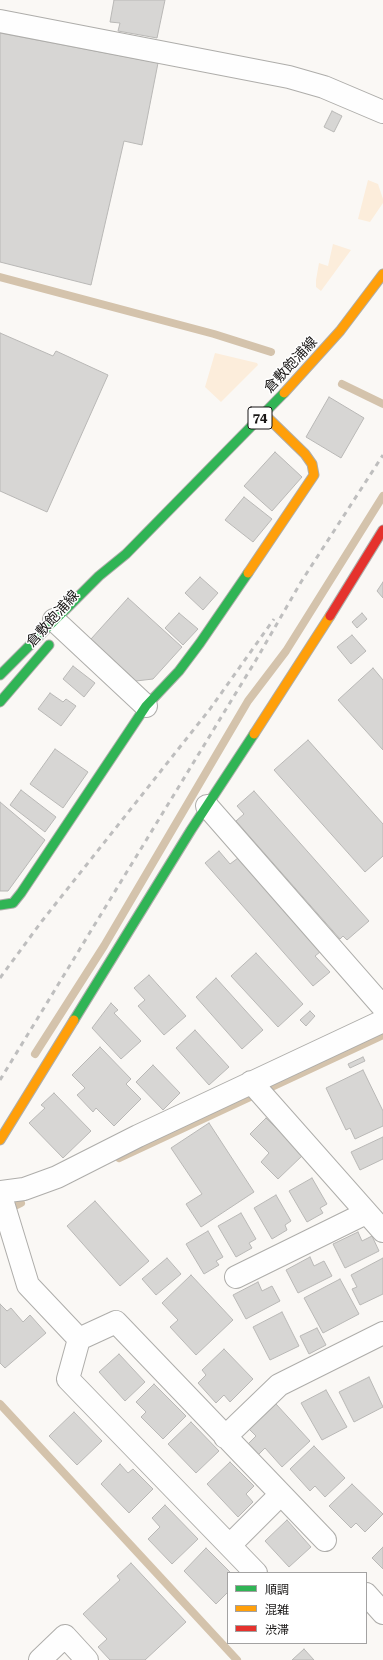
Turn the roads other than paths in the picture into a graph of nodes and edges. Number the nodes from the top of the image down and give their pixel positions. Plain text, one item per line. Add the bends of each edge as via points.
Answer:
1 (0, 21) edge
2 (383, 112) edge
3 (383, 274) edge
4 (264, 414) junction
5 (383, 530) edge
6 (126, 554) junction
7 (106, 583) dead end
8 (60, 629) junction
9 (0, 675) edge
10 (0, 702) edge
11 (146, 706) junction
12 (207, 806) junction
13 (0, 905) edge
14 (383, 1007) edge
15 (383, 1021) edge
16 (258, 1089) junction
17 (0, 1140) edge
18 (0, 1193) edge
19 (366, 1213) junction
20 (383, 1231) edge
21 (236, 1277) dead end
22 (383, 1333) edge
23 (79, 1339) junction
24 (225, 1437) junction
25 (280, 1494) junction
26 (325, 1540) dead end
27 (230, 1545) junction
28 (255, 1572) edge
29 (367, 1595) edge
30 (383, 1613) edge
31 (40, 1660) edge
32 (87, 1660) edge

1 - 2 street via 289,77 324,87
3 - 4 street, 倉敷飽浦線 / 74 via 314,362
4 - 6 street, 倉敷飽浦線 / 74
4 - 11 street via 305,454 312,464 314,475 200,643 179,671
5 - 12 street via 351,584
6 - 7 street, 倉敷飽浦線 / 74
6 - 8 street, 倉敷飽浦線 / 74 via 99,576
8 - 9 street, 倉敷飽浦線 / 74
8 - 10 street, 倉敷飽浦線 / 74
8 - 11 street
11 - 13 street via 21,893 13,903
12 - 14 street
12 - 17 street
15 - 16 street
16 - 18 street via 138,1136 57,1177 24,1189
16 - 19 street
18 - 23 street via 28,1285
19 - 20 street
19 - 21 street
22 - 24 street via 279,1385
23 - 24 street via 116,1322
23 - 27 street via 68,1379
24 - 25 street
25 - 26 street
25 - 27 street
27 - 28 street
29 - 30 street
31 - 32 street via 65,1636

